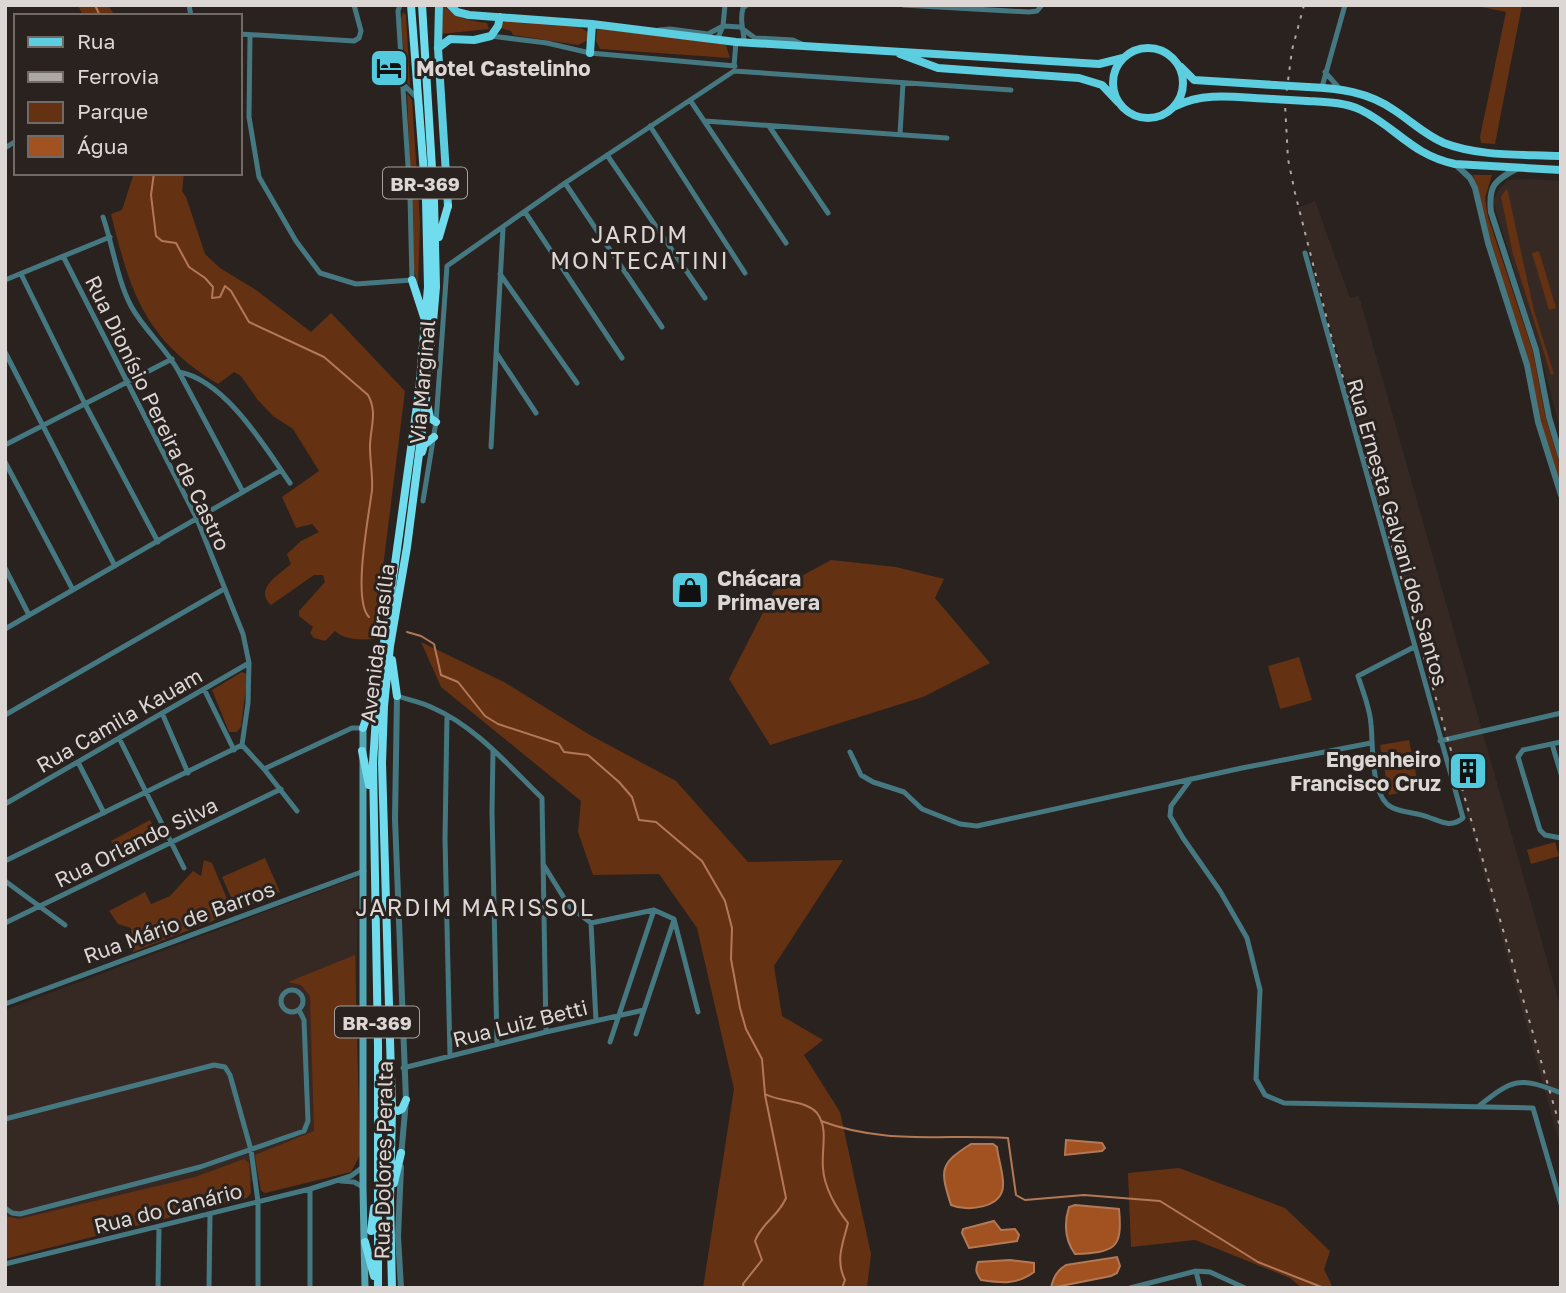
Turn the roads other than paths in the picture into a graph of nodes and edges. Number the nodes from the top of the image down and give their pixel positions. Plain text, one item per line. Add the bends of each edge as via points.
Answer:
1 (354, 5) edge
2 (405, 5) edge
3 (411, 5) edge
4 (422, 5) edge
5 (439, 5) edge
6 (450, 5) edge
7 (725, 5) edge
8 (903, 5) edge
9 (1042, 5) edge
10 (1345, 5) edge
11 (736, 6) edge
12 (745, 6) edge
13 (941, 6) edge
14 (399, 8) edge
15 (500, 17) junction
16 (592, 24) junction
17 (723, 26) junction
18 (740, 27) junction
19 (648, 33) junction
20 (242, 34) edge
21 (250, 35) junction
22 (491, 36) junction
23 (717, 40) junction
24 (740, 42) junction
25 (804, 46) junction
26 (438, 48) junction
27 (891, 51) junction
28 (590, 53) junction
29 (1123, 58) junction
30 (1178, 64) junction
31 (734, 68) junction
32 (1325, 72) junction
33 (903, 83) junction
34 (403, 84) junction
35 (1322, 87) junction
36 (1340, 89) junction
37 (1011, 90) dead end
38 (419, 99) junction
39 (690, 100) junction
40 (1118, 102) junction
41 (1176, 106) junction
42 (705, 121) junction
43 (768, 125) junction
44 (650, 126) junction
45 (900, 134) junction
46 (947, 138) dead end
47 (607, 155) junction
48 (1561, 156) edge
49 (1455, 164) junction
50 (1519, 167) junction
51 (1561, 170) edge
52 (565, 183) junction
53 (448, 206) joint
54 (525, 212) junction
55 (828, 213) dead end
56 (103, 218) dead end
57 (503, 228) junction
58 (110, 237) junction
59 (786, 243) dead end
60 (436, 253) junction
61 (1305, 253) dead end
62 (63, 256) junction
63 (745, 273) dead end
64 (21, 274) junction
65 (500, 274) junction
66 (5, 280) edge
67 (412, 280) junction
68 (705, 299) dead end
69 (426, 321) junction
70 (662, 327) dead end
71 (5, 352) edge
72 (496, 353) junction
73 (622, 358) dead end
74 (172, 359) junction
75 (179, 372) junction
76 (128, 382) junction
77 (577, 383) dead end
78 (427, 392) junction
79 (85, 404) junction
80 (536, 413) dead end
81 (436, 422) junction
82 (43, 426) junction
83 (434, 438) junction
84 (5, 445) edge
85 (491, 447) dead end
86 (1561, 457) edge
87 (5, 462) edge
88 (281, 470) junction
89 (415, 475) junction
90 (290, 484) dead end
91 (243, 492) junction
92 (1561, 495) edge
93 (423, 501) dead end
94 (197, 519) junction
95 (158, 542) junction
96 (115, 566) junction
97 (5, 568) edge
98 (224, 589) junction
99 (73, 590) junction
100 (29, 615) junction
101 (5, 629) edge
102 (390, 646) junction
103 (1414, 647) junction
104 (249, 663) junction
105 (378, 686) junction
106 (204, 689) junction
107 (397, 696) junction
108 (162, 713) junction
109 (1561, 713) edge
110 (5, 715) edge
111 (447, 715) junction
112 (363, 728) junction
113 (119, 738) junction
114 (1440, 741) junction
115 (1561, 742) edge
116 (1371, 743) junction
117 (1552, 744) junction
118 (242, 745) junction
119 (234, 750) junction
120 (362, 751) junction
121 (493, 751) junction
122 (850, 752) dead end
123 (78, 762) junction
124 (264, 769) junction
125 (188, 773) junction
126 (1561, 774) edge
127 (1191, 779) junction
128 (281, 789) junction
129 (148, 792) junction
130 (5, 804) edge
131 (297, 811) dead end
132 (373, 812) junction
133 (104, 813) junction
134 (1561, 838) edge
135 (172, 842) junction
136 (5, 861) edge
137 (542, 862) junction
138 (184, 868) dead end
139 (365, 871) junction
140 (5, 881) edge
141 (543, 892) junction
142 (559, 892) junction
143 (40, 905) junction
144 (654, 910) junction
145 (674, 919) junction
146 (5, 923) edge
147 (591, 923) junction
148 (65, 925) dead end
149 (5, 1004) edge
150 (299, 1010) junction
151 (644, 1010) junction
152 (698, 1012) dead end
153 (619, 1016) junction
154 (596, 1021) junction
155 (391, 1027) junction
156 (546, 1032) junction
157 (636, 1034) dead end
158 (610, 1042) dead end
159 (497, 1044) junction
160 (378, 1046) junction
161 (450, 1056) junction
162 (403, 1068) junction
163 (1561, 1093) edge
164 (406, 1100) junction
165 (1478, 1107) junction
166 (393, 1109) junction
167 (5, 1119) edge
168 (251, 1150) junction
169 (401, 1153) junction
170 (363, 1167) junction
171 (337, 1181) junction
172 (363, 1187) junction
173 (310, 1189) junction
174 (390, 1199) junction
175 (258, 1202) junction
176 (1561, 1205) edge
177 (5, 1208) edge
178 (209, 1214) junction
179 (159, 1227) junction
180 (370, 1235) junction
181 (5, 1264) edge
182 (391, 1271) junction
183 (1196, 1271) junction
184 (1166, 1278) junction
185 (1230, 1280) junction
186 (158, 1288) edge
187 (209, 1288) edge
188 (258, 1288) edge
189 (310, 1288) edge
190 (365, 1288) edge
191 (377, 1288) edge
192 (392, 1288) edge
193 (401, 1288) edge
194 (1130, 1288) edge
195 (1168, 1288) edge
196 (1200, 1288) edge
197 (1231, 1288) edge
198 (1245, 1288) edge

1 - 21 street via 361,32 354,41
2 - 14 street
3 - 38 highway, Avenida Brasília / BR-369
4 - 60 highway, Avenida Brasília / BR-369
5 - 26 main road
6 - 15 main road via 469,15
7 - 17 street
8 - 13 street
9 - 13 street via 1029,12
10 - 32 street
11 - 12 street
12 - 18 street
14 - 34 street
15 - 16 main road
15 - 22 main road
16 - 19 main road
16 - 28 main road
17 - 18 street
17 - 19 street via 708,34 666,29
17 - 23 street
18 - 24 street
18 - 25 street via 755,38 793,40
19 - 23 main road
20 - 21 street
21 - 67 street via 249,117 259,177 296,241 320,273 356,284
22 - 26 main road via 450,39
22 - 28 street
23 - 24 main road
24 - 25 main road
24 - 31 street
25 - 27 main road
26 - 53 main road
27 - 29 main road via 1099,64
27 - 40 main road via 938,68 1079,78 1102,85
28 - 31 street
29 - 30 main road via 1133,51 1157,48
29 - 40 main road via 1113,79
30 - 35 main road, bridge via 1194,80
30 - 41 main road via 1184,84
31 - 33 street
31 - 39 street
32 - 35 street
32 - 36 street
33 - 37 street
33 - 45 street
34 - 38 street
34 - 67 street
35 - 36 main road
36 - 48 main road via 1378,100 1427,134 1460,148
38 - 69 highway, Avenida Brasília / BR-369 via 426,200
39 - 42 street
39 - 44 street
40 - 41 main road via 1146,119 1167,114
41 - 49 main road, bridge via 1207,96 1339,103 1361,110 1422,153
42 - 43 street
42 - 59 street
43 - 45 street
43 - 55 street
44 - 47 street
44 - 63 street
45 - 46 street
47 - 52 street
47 - 68 street
49 - 50 main road
49 - 92 street via 1475,188
50 - 51 main road
50 - 86 street via 1494,185 1489,197 1491,212 1536,350
52 - 54 street
52 - 70 street
53 - 60 highway
54 - 57 street
54 - 73 street
56 - 58 street
57 - 65 street
57 - 81 street, Via Marginal via 447,266
58 - 62 street
58 - 74 street via 131,305
60 - 78 highway, Avenida Brasília / BR-369
61 - 103 street, Rua Ernesta Galvani dos Santos
62 - 64 street
62 - 76 street, Rua Dionísio Pereira de Castro
64 - 66 street
64 - 79 street
65 - 72 street
65 - 77 street
67 - 69 highway
69 - 105 highway, Avenida Brasília / BR-369
71 - 82 street
72 - 80 street
72 - 85 street
74 - 75 street
74 - 76 street
75 - 88 street via 202,380 227,402
75 - 91 street
76 - 79 street
76 - 94 street, Rua Dionísio Pereira de Castro
78 - 81 highway via 428,413
78 - 89 highway, Avenida Brasília / BR-369
79 - 82 street
79 - 95 street
81 - 83 street, Via Marginal
82 - 84 street
82 - 96 street
83 - 89 highway via 424,445
83 - 93 street, Via Marginal
87 - 99 street
88 - 90 street
88 - 91 street
89 - 102 highway, Avenida Brasília / BR-369
91 - 94 street
94 - 95 street
94 - 98 street, Rua Dionísio Pereira de Castro
95 - 96 street
96 - 99 street
97 - 100 street
98 - 104 street, Rua Dionísio Pereira de Castro via 243,634
98 - 110 street
99 - 100 street
100 - 101 street
102 - 107 highway
102 - 155 highway, Avenida Brasília / BR-369 via 382,811
103 - 114 street, Rua Ernesta Galvani dos Santos
103 - 116 street via 1358,676
104 - 106 street, Rua Camila Kauam
104 - 118 street, Rua Dionísio Pereira de Castro
105 - 112 highway
105 - 132 highway, Avenida Brasília / BR-369
106 - 108 street, Rua Camila Kauam
106 - 119 street
107 - 111 street
107 - 162 street, Rua Dolores Peralta via 395,819
108 - 113 street, Rua Camila Kauam
108 - 125 street
109 - 114 street
111 - 121 street
111 - 161 street
112 - 120 main road
112 - 124 street via 352,727
113 - 123 street, Rua Camila Kauam
113 - 129 street
114 - 116 street, Rua Ernesta Galvani dos Santos via 1463,818 1456,824 1385,803
115 - 117 street
116 - 127 street
117 - 126 street
117 - 134 street via 1523,750 1518,757 1540,830
118 - 119 street
118 - 124 street
119 - 125 street
120 - 132 highway
120 - 139 main road
121 - 137 street via 542,798
121 - 159 street
122 - 127 street via 861,775 873,782 904,792 922,809 977,826
123 - 130 street, Rua Camila Kauam
123 - 133 street
124 - 128 street
125 - 129 street
127 - 165 street via 1171,806 1170,816 1247,938 1259,990 1256,1079 1265,1095 1284,1103
128 - 131 street
128 - 135 street, Rua Orlando Silva
129 - 133 street
129 - 135 street
132 - 160 highway, Avenida Brasília / BR-369
133 - 136 street
135 - 138 street
135 - 143 street, Rua Orlando Silva
137 - 141 street
137 - 142 street
139 - 149 street, Rua Mário de Barros
139 - 170 main road
140 - 143 street
141 - 142 street
141 - 156 street
142 - 147 street
143 - 146 street, Rua Orlando Silva
143 - 148 street
144 - 145 street
144 - 147 street
144 - 153 street
145 - 151 street
145 - 152 street
147 - 154 street
150 - 150 street via 300,993 286,991 281,997 283,1007 289,1012
150 - 168 street via 304,1020 306,1128
151 - 153 street, Rua Luiz Betti
151 - 157 street
153 - 154 street, Rua Luiz Betti
153 - 158 street
154 - 156 street, Rua Luiz Betti
155 - 162 highway via 394,1062
155 - 166 highway, Avenida Brasília / BR-369
156 - 159 street, Rua Luiz Betti
159 - 161 street, Rua Luiz Betti
160 - 166 highway via 385,1099
160 - 180 highway, Avenida Brasília / BR-369 via 379,1178
161 - 162 street, Rua Luiz Betti
162 - 164 street, Rua Dolores Peralta
163 - 165 street via 1533,1082 1517,1082
164 - 166 highway via 402,1109
164 - 169 street, Rua Dolores Peralta
165 - 176 street via 1533,1108
166 - 174 highway, Avenida Brasília / BR-369
167 - 168 street via 222,1065 230,1075
168 - 175 street
168 - 177 street via 20,1214
169 - 174 highway
169 - 193 street, Rua Dolores Peralta
170 - 171 street, Rua do Canário
170 - 172 main road
171 - 172 street
171 - 173 street, Rua do Canário
172 - 180 main road
173 - 175 street, Rua do Canário
173 - 189 street
174 - 182 highway, Avenida Brasília / BR-369
175 - 178 street, Rua do Canário
175 - 188 street
178 - 179 street, Rua do Canário
178 - 187 street
179 - 181 street, Rua do Canário
179 - 186 street
180 - 182 highway via 383,1238
180 - 190 main road
180 - 191 highway, Avenida Brasília / BR-369
180 - 191 highway
182 - 192 highway, Avenida Brasília / BR-369
183 - 184 street
183 - 185 street
183 - 196 street
184 - 194 street
184 - 195 street
185 - 197 street
185 - 198 street

